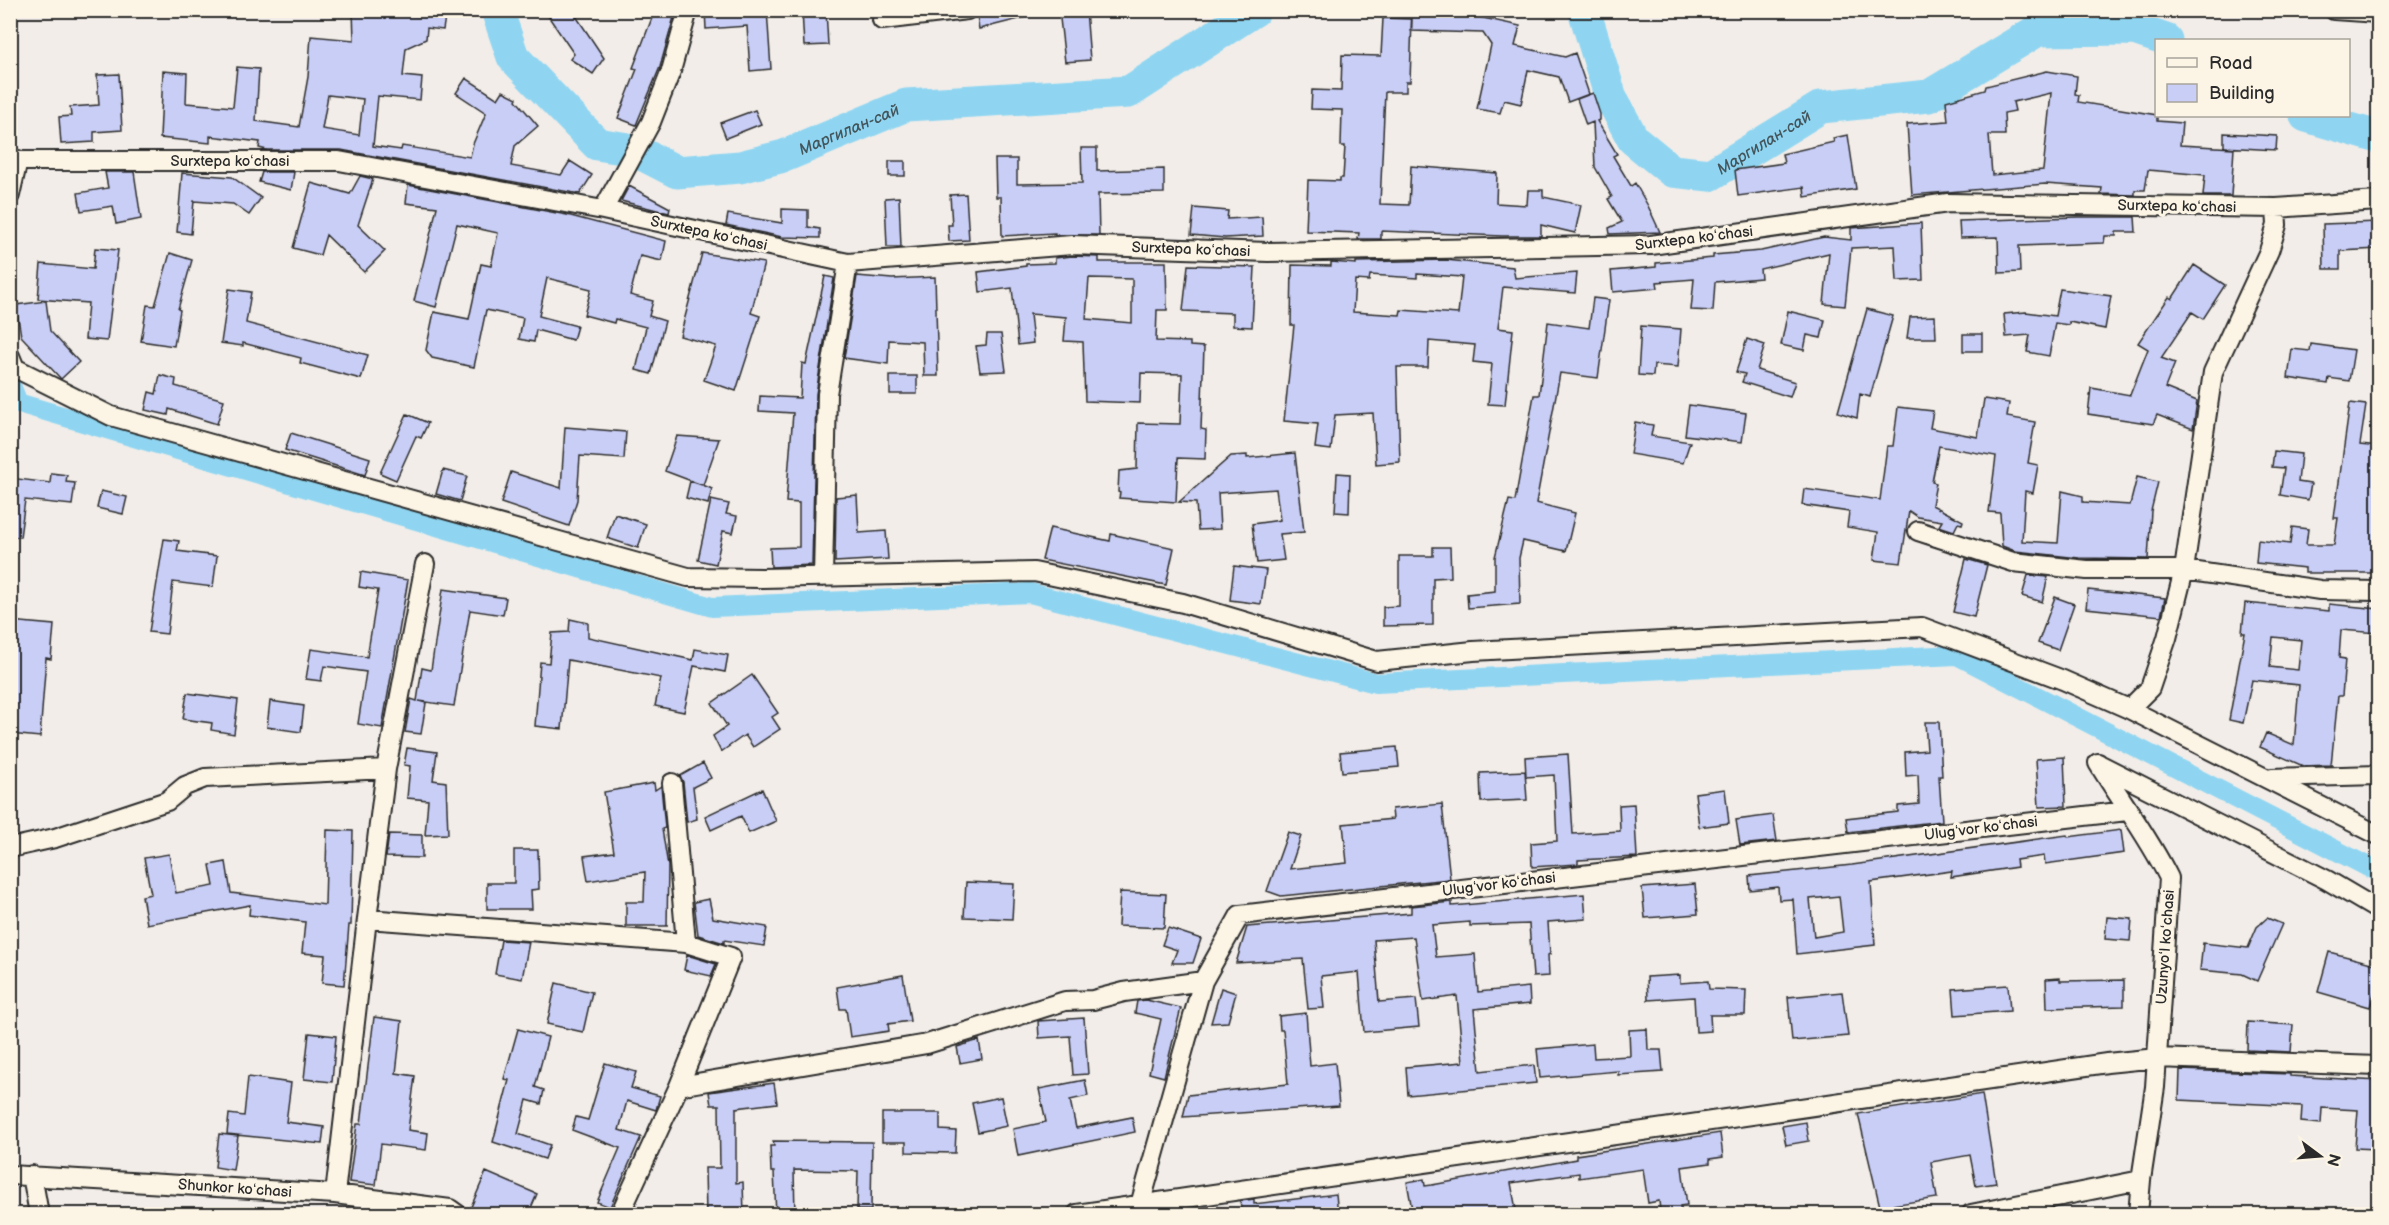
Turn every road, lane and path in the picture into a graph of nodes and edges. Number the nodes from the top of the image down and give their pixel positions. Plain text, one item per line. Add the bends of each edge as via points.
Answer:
1 (688, 10) edge
2 (967, 10) edge
3 (2334, 10) edge
4 (2379, 13) edge
5 (882, 20) dead end
6 (14, 161) edge
7 (10, 195) edge
8 (2379, 201) edge
9 (2276, 207) junction
10 (603, 210) junction
11 (848, 263) junction
12 (10, 356) edge
13 (1918, 531) dead end
14 (425, 564) dead end
15 (2184, 570) junction
16 (823, 577) junction
17 (2379, 591) edge
18 (2129, 709) junction
19 (386, 769) junction
20 (2379, 775) edge
21 (2269, 779) junction
22 (672, 783) dead end
23 (2127, 811) junction
24 (2379, 835) edge
25 (10, 848) edge
26 (2379, 910) edge
27 (367, 919) junction
28 (686, 944) junction
29 (1203, 981) junction
30 (2157, 1058) junction
31 (2379, 1066) edge
32 (679, 1086) junction
33 (10, 1175) edge
34 (32, 1175) junction
35 (2141, 1180) junction
36 (335, 1194) junction
37 (1140, 1205) junction
38 (39, 1215) edge
39 (458, 1215) edge
40 (620, 1215) edge
41 (1077, 1215) edge
42 (1971, 1215) edge
43 (2138, 1215) edge

1 - 10 street via 651,122
2 - 5 street
3 - 4 street
6 - 7 street
6 - 10 street, Surxtepa koʻchasi via 339,161
8 - 9 street, Surxtepa koʻchasi
9 - 11 street, Surxtepa koʻchasi via 1948,203 1651,245 1268,252 1072,245
9 - 15 street via 2277,225 2269,251 2213,372
10 - 11 street, Surxtepa koʻchasi
11 - 16 street via 827,394
12 - 16 street via 15,368 111,416 688,577
13 - 15 street via 2013,562 2087,570
14 - 19 street
15 - 17 street via 2320,590
15 - 18 street via 2168,638 2150,688
16 - 18 street via 1034,572 1183,603 1377,661 1473,651 1922,627
18 - 21 street
19 - 25 street via 205,778 185,786 167,801 55,838
19 - 27 street
20 - 21 street
21 - 24 street
22 - 28 street
23 - 26 street, Uzunyoʻl koʻchasi via 2098,763
23 - 29 street, Ulugʻvor koʻchasi via 1240,915
23 - 30 street, Uzunyoʻl koʻchasi via 2154,847 2169,878
27 - 28 street
27 - 36 street
28 - 32 street via 730,957
29 - 32 street via 1093,1000 1065,1001 927,1044
29 - 37 street, Ulugʻvor koʻchasi
30 - 31 street
30 - 35 street, Uzunyoʻl koʻchasi
30 - 37 street
32 - 40 street
33 - 34 street, Shunkor koʻchasi
34 - 36 street, Shunkor koʻchasi
34 - 38 street
35 - 42 street
35 - 43 street, Uzunyoʻl koʻchasi
36 - 39 street, Shunkor koʻchasi via 450,1209
37 - 41 street

